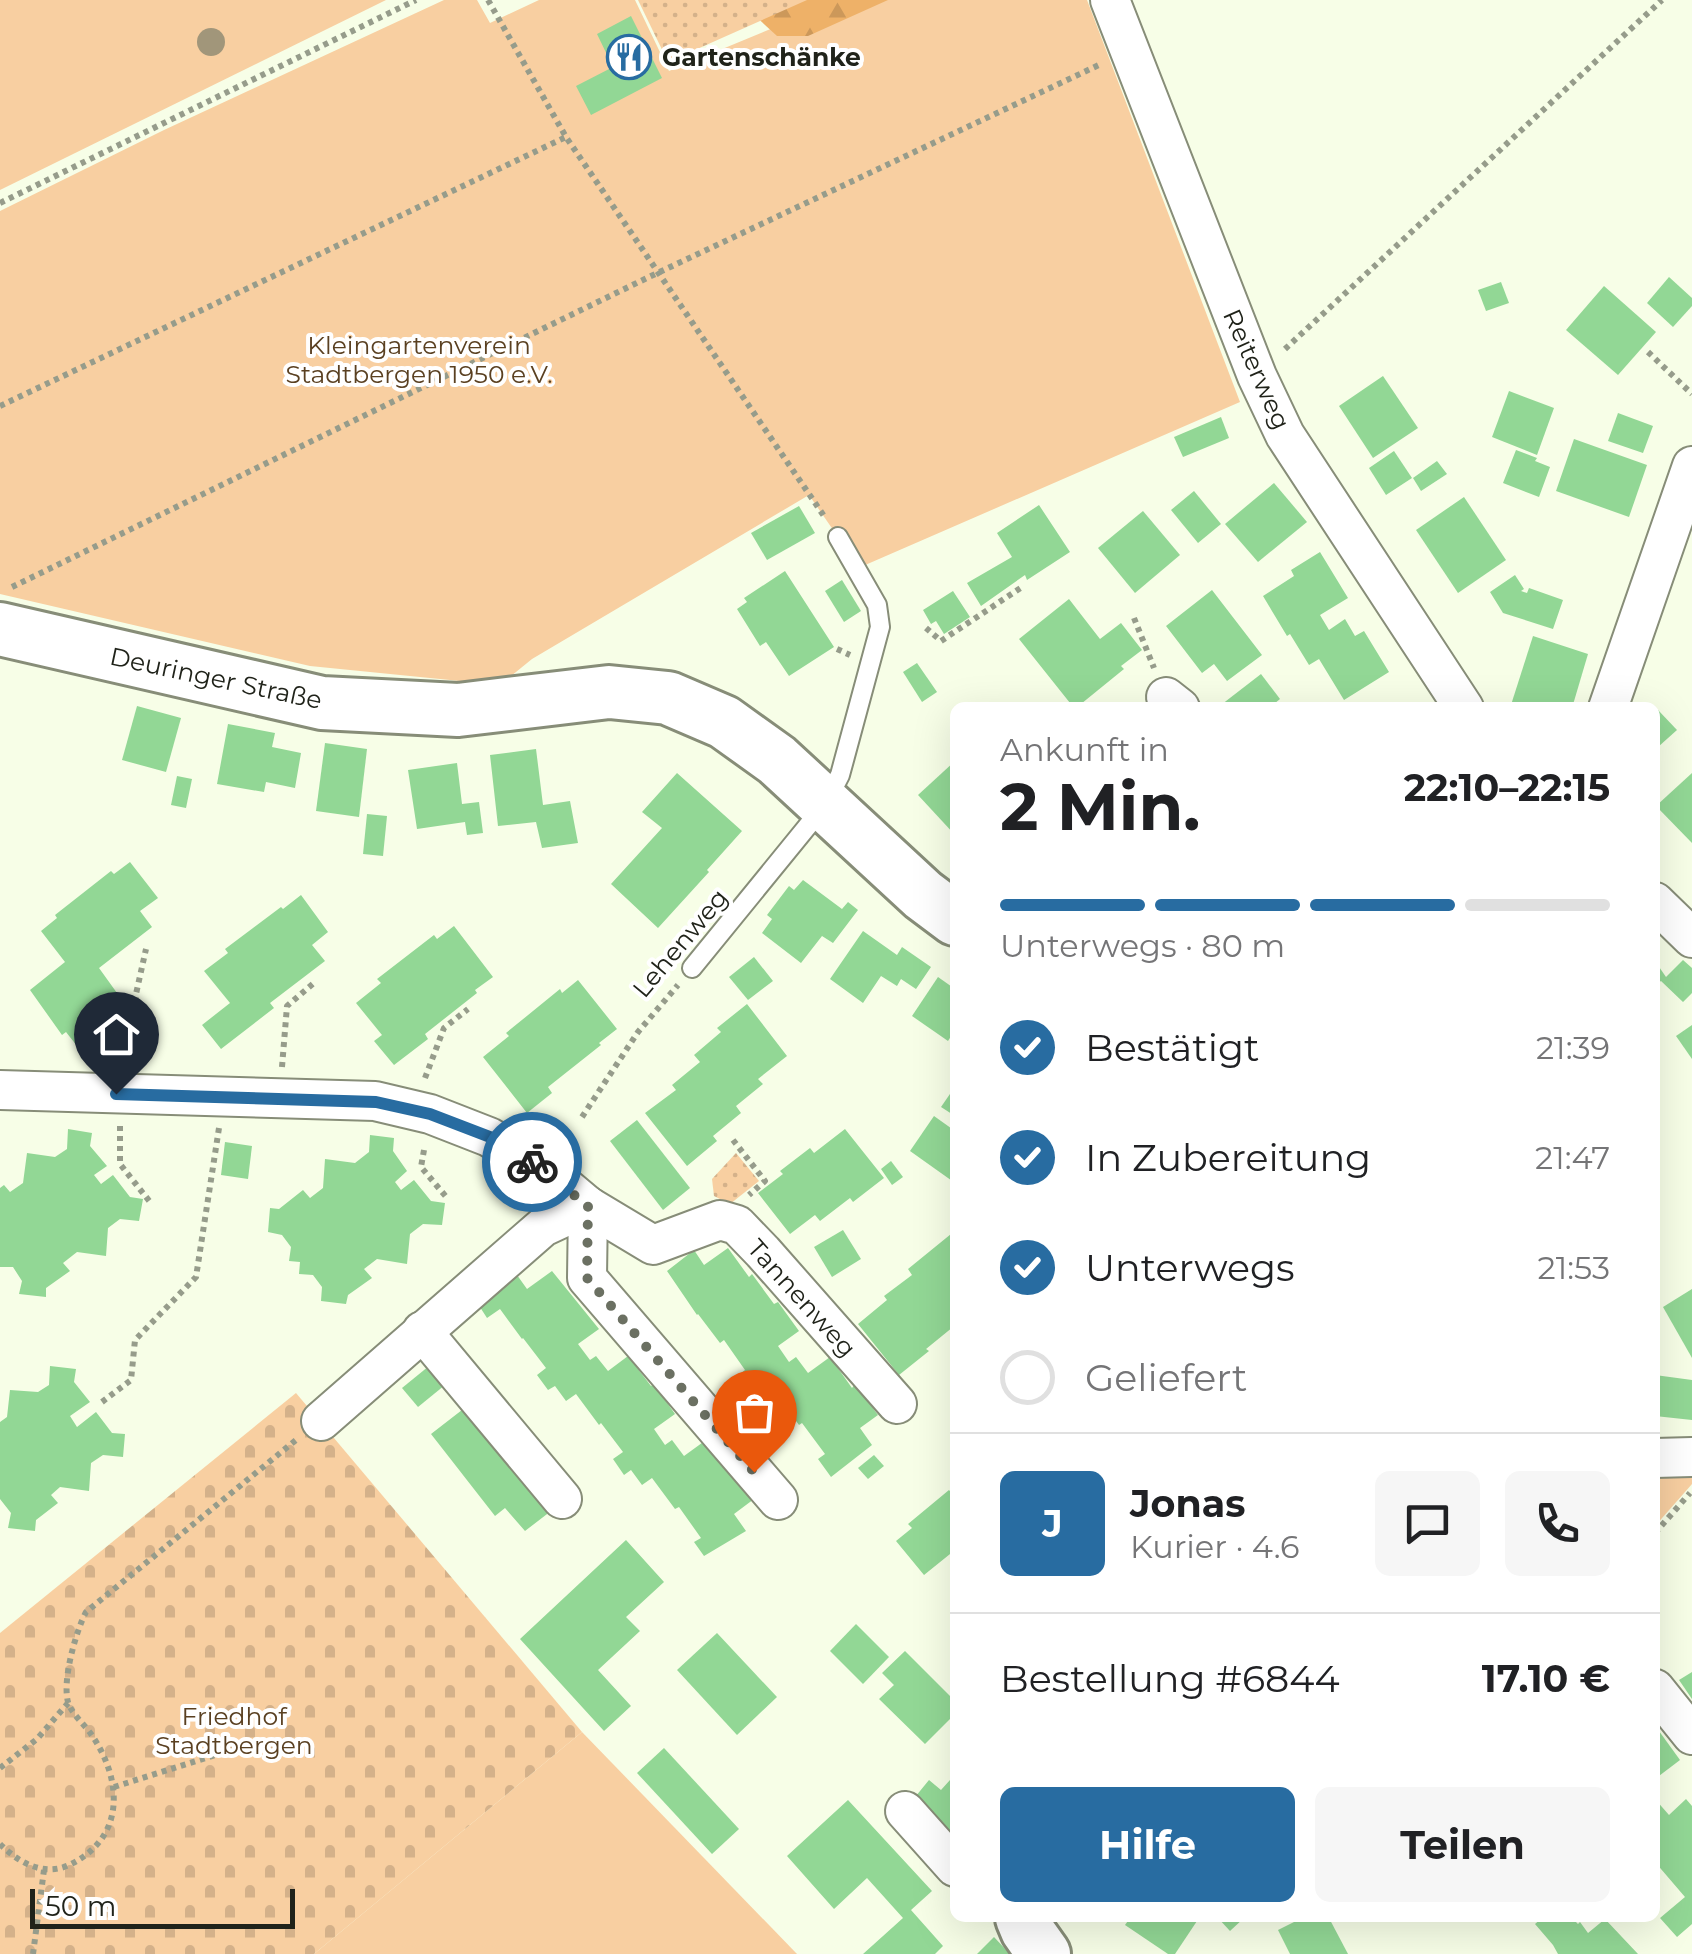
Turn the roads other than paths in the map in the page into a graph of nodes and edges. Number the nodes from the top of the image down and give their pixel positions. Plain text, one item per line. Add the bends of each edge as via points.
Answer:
1 (1110, 0) edge
2 (1692, 466) edge
3 (838, 537) road end
4 (0, 630) edge
5 (1460, 702) edge
6 (1610, 702) edge
7 (824, 806) junction
8 (1660, 907) edge
9 (950, 914) edge
10 (1692, 938) edge
11 (692, 968) road end
12 (0, 1090) edge
13 (588, 1206) junction
14 (422, 1332) junction
15 (897, 1404) dead end
16 (321, 1421) road end
17 (1692, 1457) edge
18 (1660, 1458) edge
19 (562, 1499) dead end
20 (778, 1500) dead end
21 (1660, 1695) edge
22 (1692, 1735) edge
23 (905, 1811) dead end
24 (950, 1861) edge
25 (1024, 1922) edge
26 (1044, 1954) edge

1 - 5 street, Reiterweg via 1285,435
2 - 6 street
3 - 7 lane, Lehenweg via 877,605 880,627 840,776
4 - 7 street, Deuringer Straße via 322,704 458,710 609,692 668,698 724,722
7 - 9 street, Deuringer Straße
7 - 11 lane, Lehenweg
8 - 10 street
12 - 13 street via 126,1079 224,1097 376,1102 490,1137
13 - 14 street via 543,1226
13 - 15 street, Tannenweg via 654,1245 720,1220 737,1225
13 - 20 street via 587,1278
14 - 16 street
14 - 19 street
17 - 18 street
21 - 22 street
23 - 24 street
25 - 26 street

